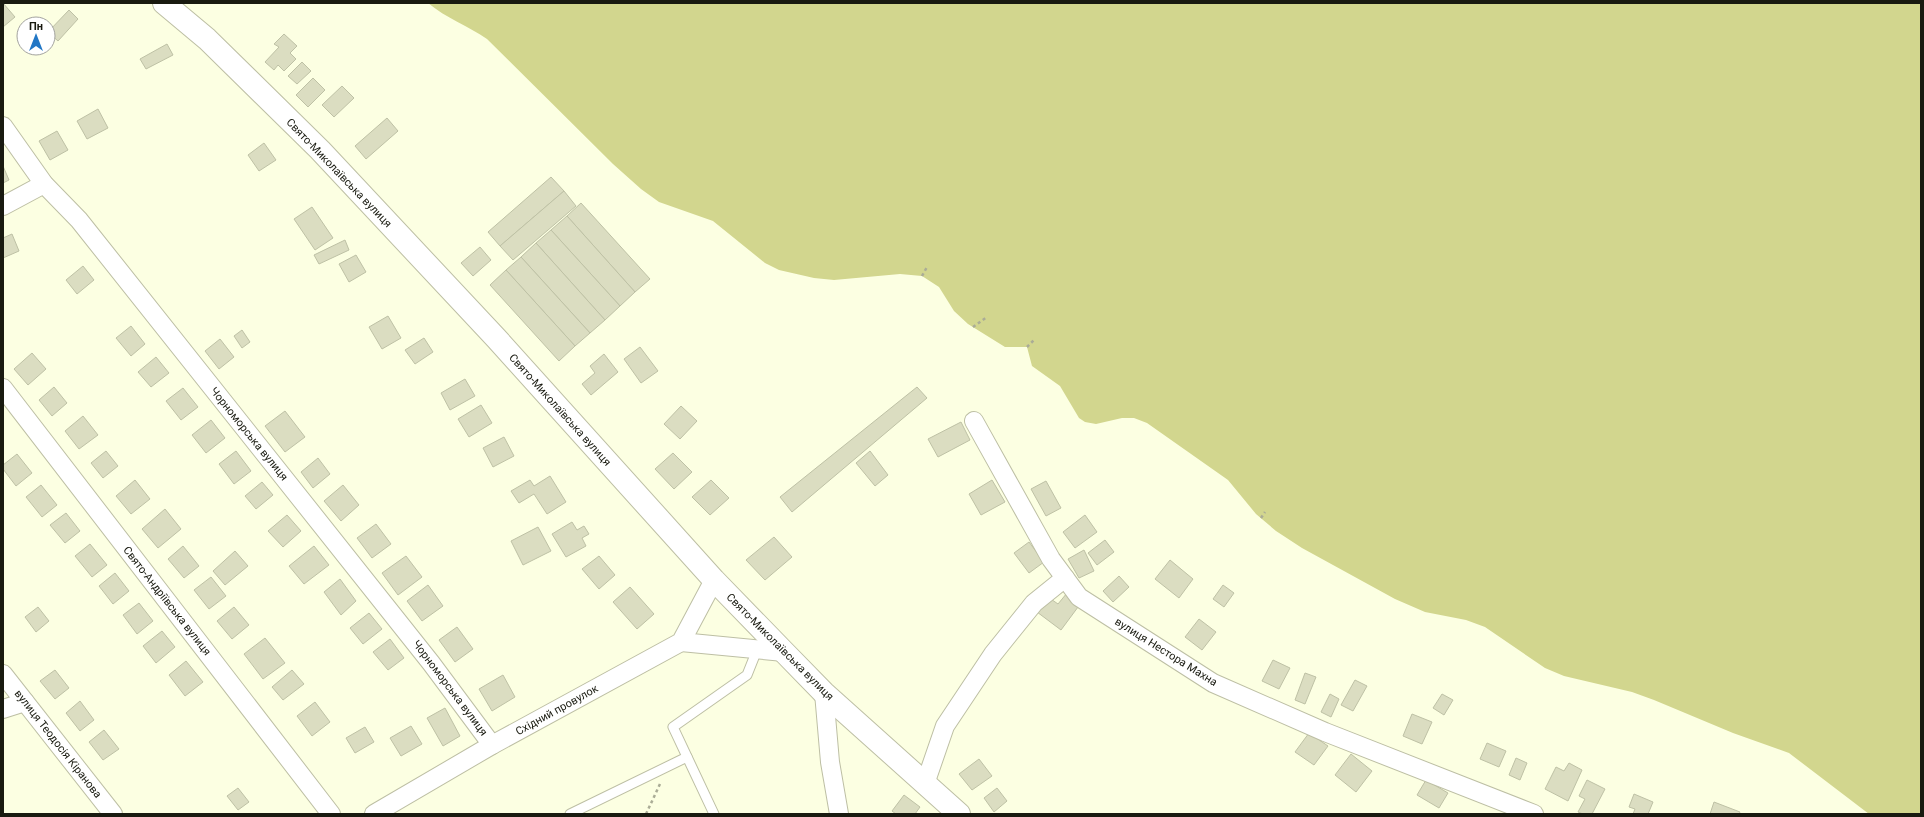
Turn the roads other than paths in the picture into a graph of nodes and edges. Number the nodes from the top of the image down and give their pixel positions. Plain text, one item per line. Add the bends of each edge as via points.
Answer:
1 (164, 3) edge
2 (3, 126) edge
3 (44, 184) junction
4 (3, 206) edge
5 (3, 388) edge
6 (974, 421) dead end
7 (1065, 578) junction
8 (714, 580) junction
9 (681, 642) junction
10 (757, 650) junction
11 (784, 652) junction
12 (3, 674) edge
13 (824, 693) junction
14 (25, 702) junction
15 (3, 709) edge
16 (492, 745) junction
17 (687, 757) junction
18 (925, 784) junction
19 (113, 814) edge
20 (331, 814) edge
21 (374, 814) edge
22 (570, 814) edge
23 (714, 814) edge
24 (839, 814) edge
25 (959, 814) edge
26 (1534, 814) edge

1 - 8 street, Свято-Миколаївська вулиця via 207,39 320,150 496,338
2 - 3 street, Чорноморська вулиця
3 - 4 street
3 - 16 street, Чорноморська вулиця via 89,232 431,663
5 - 20 street, Свято-Андріївська вулиця
6 - 7 street, вулиця Нестора Махна via 1051,559
7 - 18 street via 1034,603 993,654 945,726
7 - 26 street, вулиця Нестора Махна via 1079,597 1213,682 1325,732
8 - 9 street
8 - 11 street, Свято-Миколаївська вулиця
9 - 10 street
9 - 16 street, Східний провулок
10 - 11 street
10 - 17 lane via 747,676 673,727
11 - 13 street, Свято-Миколаївська вулиця
12 - 14 street, вулиця Теодосія Кіранова
13 - 18 street, Свято-Миколаївська вулиця
13 - 24 street via 830,762
14 - 15 street
14 - 19 street, вулиця Теодосія Кіранова
16 - 21 street, Східний провулок
17 - 22 lane
17 - 23 lane
18 - 25 street, Свято-Миколаївська вулиця

